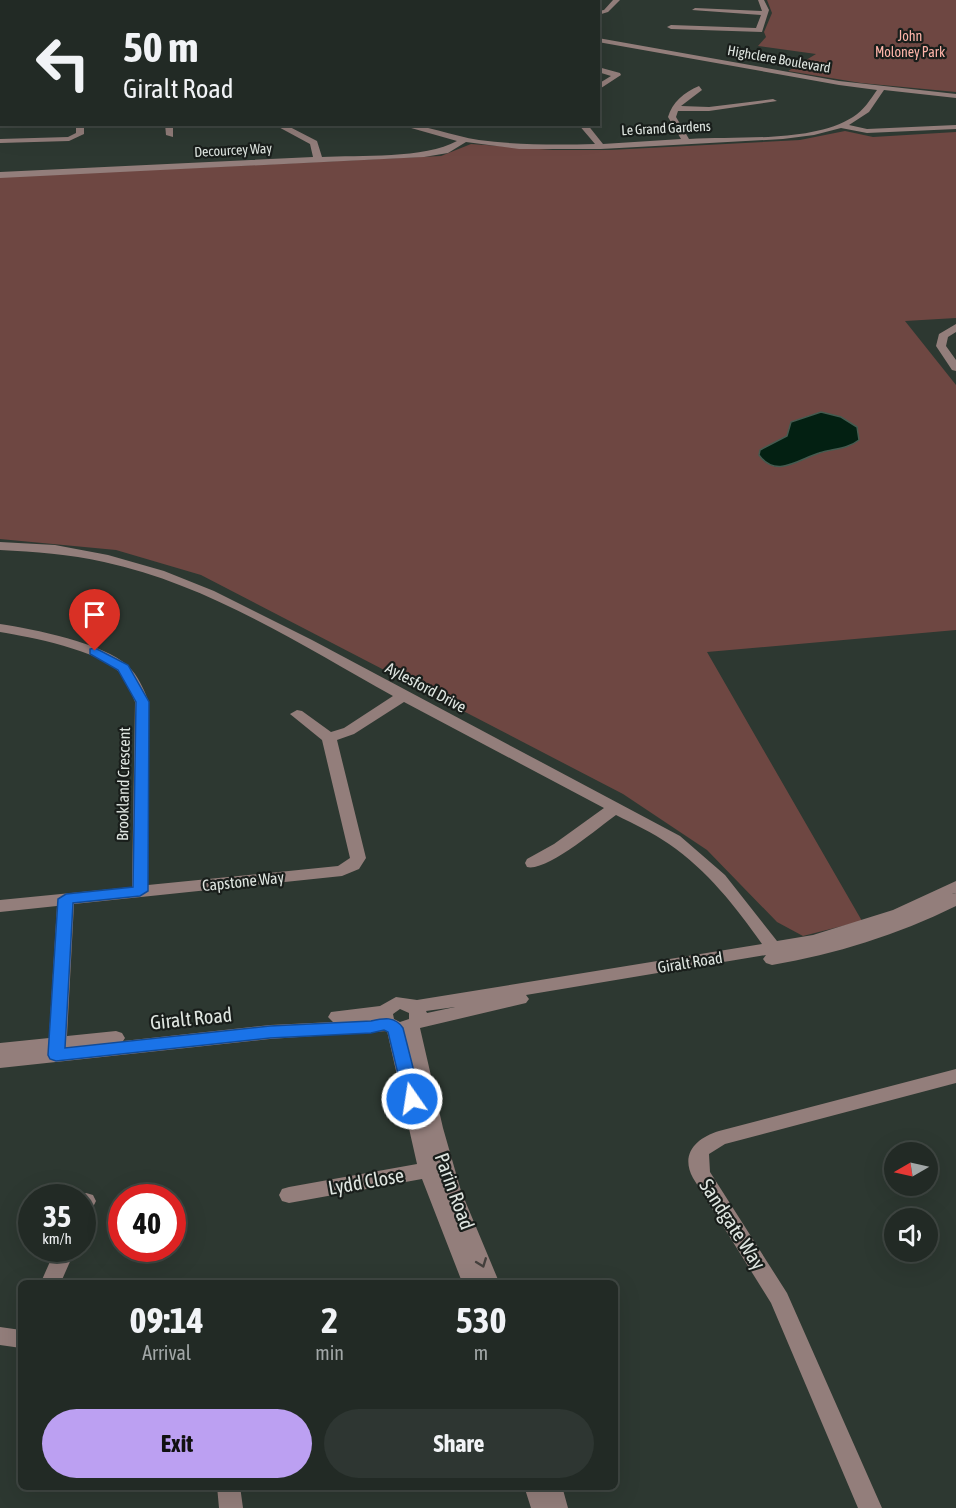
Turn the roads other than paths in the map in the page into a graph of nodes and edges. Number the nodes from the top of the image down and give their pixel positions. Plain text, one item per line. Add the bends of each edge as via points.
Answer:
1 (617, 0) edge
2 (761, 0) edge
3 (694, 10) dead end
4 (600, 12) edge
5 (765, 13) junction
6 (671, 27) dead end
7 (600, 40) edge
8 (600, 70) edge
9 (600, 87) edge
10 (699, 88) dead end
11 (881, 89) junction
12 (956, 96) edge
13 (773, 101) dead end
14 (674, 108) junction
15 (80, 126) edge
16 (169, 126) edge
17 (281, 126) edge
18 (409, 126) edge
19 (584, 126) edge
20 (840, 126) junction
21 (956, 128) edge
22 (170, 135) dead end
23 (464, 140) junction
24 (0, 141) edge
25 (686, 141) junction
26 (600, 145) junction
27 (318, 159) junction
28 (0, 175) edge
29 (956, 330) edge
30 (956, 360) edge
31 (956, 368) edge
32 (0, 546) edge
33 (0, 627) edge
34 (403, 696) junction
35 (297, 714) dead end
36 (329, 738) junction
37 (616, 807) junction
38 (533, 863) dead end
39 (956, 886) edge
40 (140, 891) junction
41 (66, 899) junction
42 (956, 899) edge
43 (0, 906) edge
44 (777, 953) junction
45 (401, 1020) junction
46 (0, 1050) edge
47 (57, 1050) junction
48 (0, 1061) edge
49 (956, 1076) edge
50 (436, 1168) junction
51 (289, 1195) dead end
52 (60, 1262) edge
53 (52, 1280) edge
54 (471, 1280) edge
55 (488, 1280) edge
56 (0, 1336) edge
57 (18, 1339) edge
58 (229, 1490) edge
59 (536, 1490) edge
60 (551, 1490) edge
61 (231, 1508) edge
62 (543, 1508) edge
63 (556, 1508) edge
64 (870, 1508) edge

1 - 4 street
2 - 5 street
3 - 5 street
5 - 6 street via 759,30
7 - 11 street, Highclere Boulevard
8 - 9 street via 617,75
10 - 14 street
11 - 12 street, Highclere Boulevard
11 - 20 street, Le Grand Gardens via 865,114
13 - 14 street via 709,109
14 - 25 street via 672,117
15 - 24 street via 80,134 69,139
16 - 22 street
17 - 27 street via 314,143
18 - 23 street, Le Grand Gardens
19 - 26 street
20 - 21 street via 867,131
20 - 25 street, Le Grand Gardens via 777,136
23 - 26 street, Le Grand Gardens via 547,147
23 - 27 street, Decourcey Way via 445,151 424,154
25 - 26 street, Le Grand Gardens
27 - 28 street, Decourcey Way
29 - 30 street via 947,344
29 - 31 street via 943,336 941,346
32 - 34 street, Aylesford Drive via 83,552 193,585
33 - 40 street, Brookland Crescent via 95,651 123,667 136,688 142,702
34 - 36 street via 349,731
34 - 37 street, Aylesford Drive
35 - 36 street
36 - 40 street, Capstone Way via 358,858 353,865 342,871
37 - 38 street
37 - 44 street, Aylesford Drive via 703,860
39 - 44 street, Giralt Road via 871,924
40 - 41 street, Capstone Way
41 - 43 street, Capstone Way
41 - 47 street
42 - 44 street, Giralt Road via 905,924 869,936
44 - 45 street, Giralt Road
45 - 47 street, Giralt Road via 371,1027
45 - 50 street, Parin Road
46 - 47 street, Giralt Road
47 - 48 street, Giralt Road
49 - 64 street, Sandgate Way via 727,1135 699,1151 700,1173 780,1299
50 - 51 street, Lydd Close
50 - 54 street, Parin Road
50 -> 55 street, Parin Road via 451,1191
52 - 53 street
56 - 57 street
58 - 61 street
59 - 62 street
60 - 63 street

